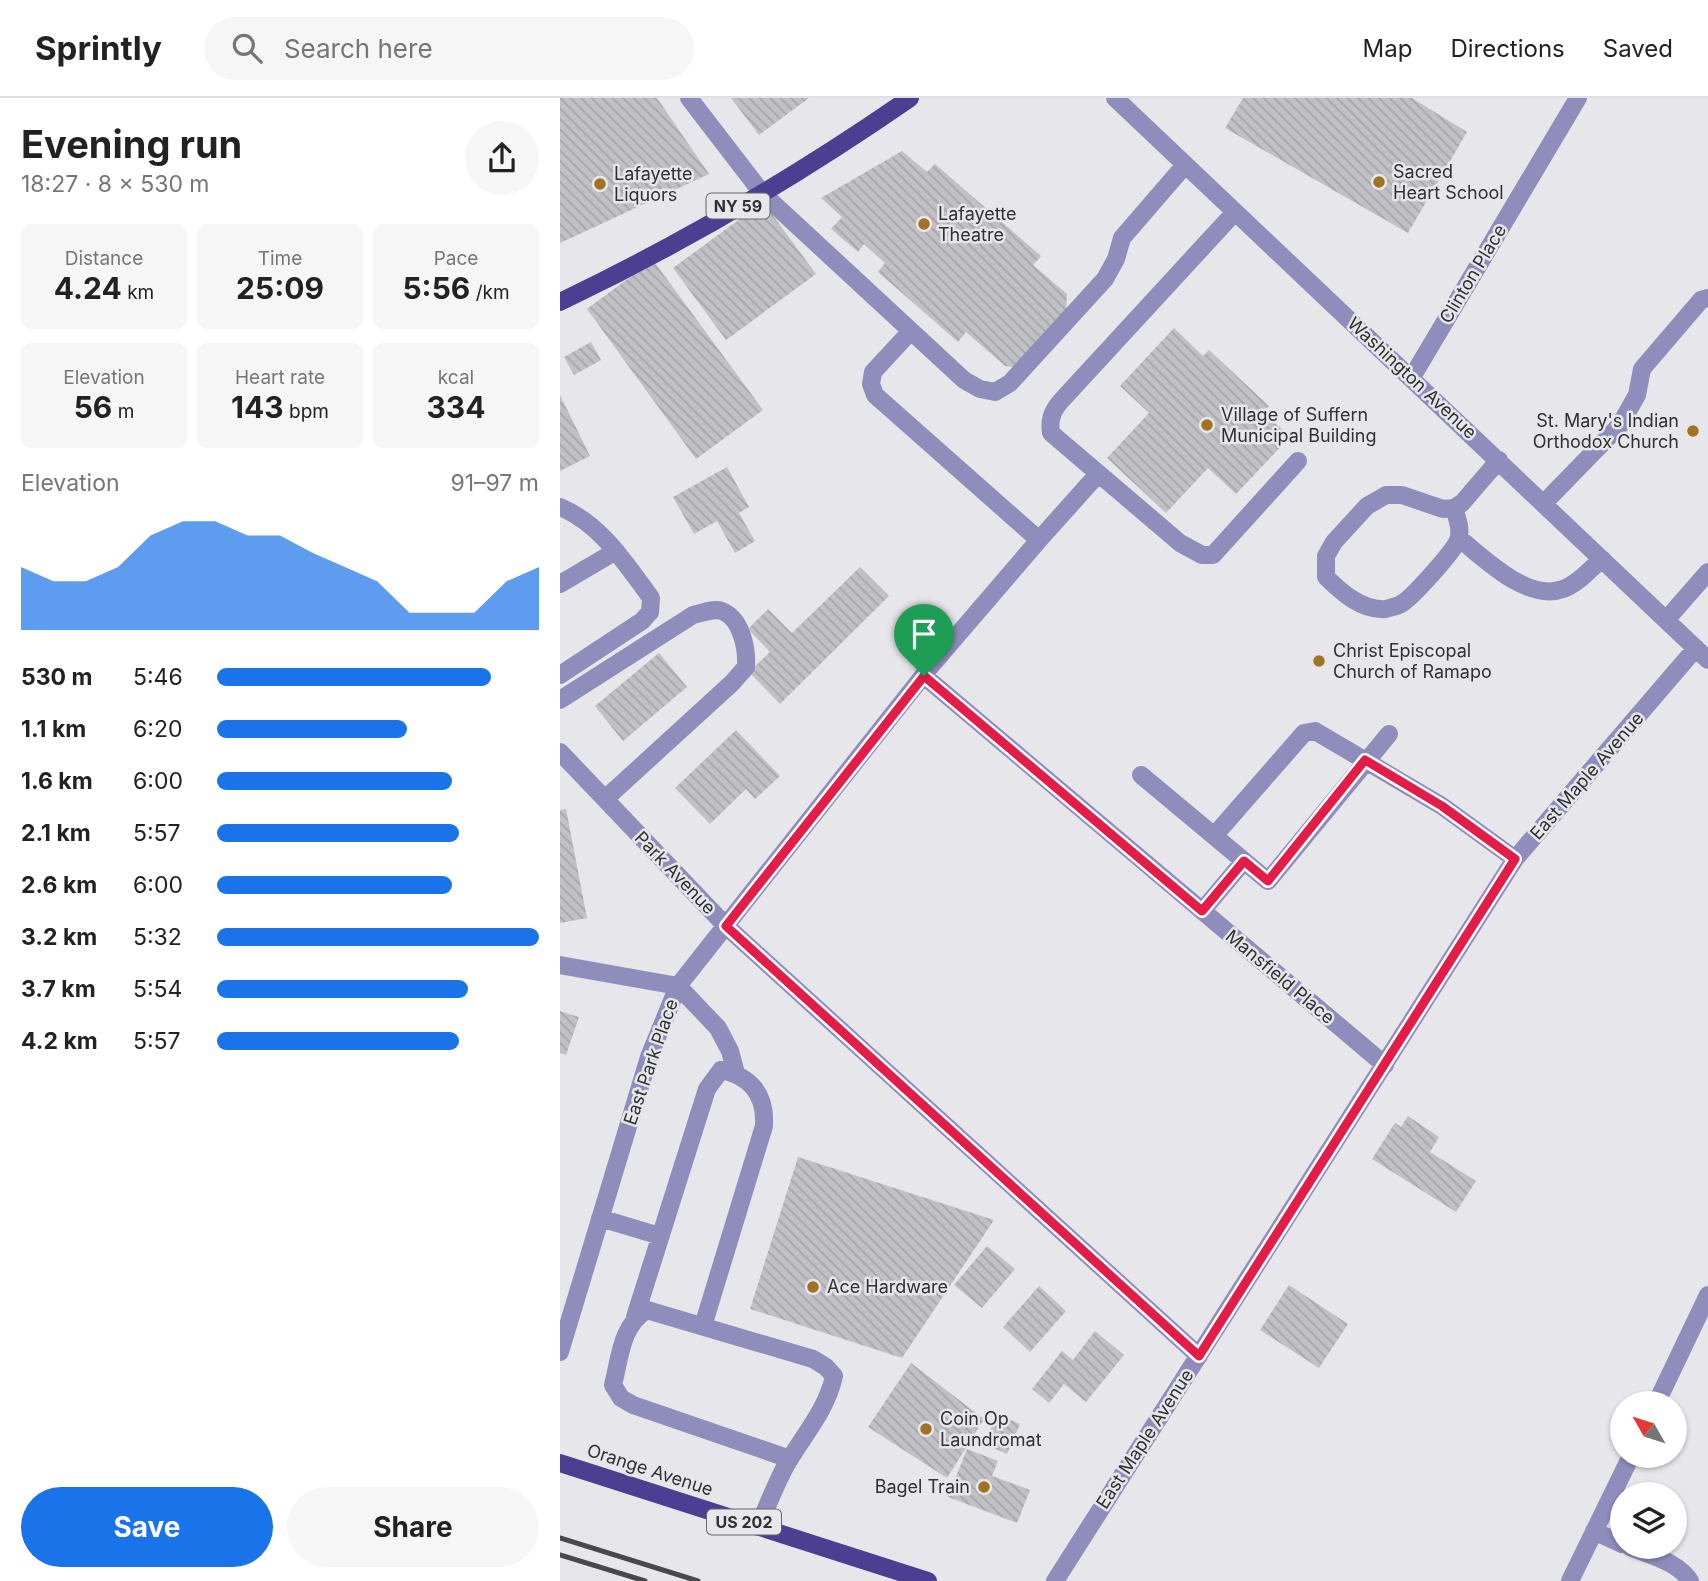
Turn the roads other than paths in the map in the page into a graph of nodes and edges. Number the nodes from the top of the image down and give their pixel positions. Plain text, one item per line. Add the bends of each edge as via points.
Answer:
1 (689, 98) edge
2 (909, 98) edge
3 (1115, 98) edge
4 (1578, 98) edge
5 (1185, 165) junction
6 (762, 192) junction
7 (1235, 212) junction
8 (1708, 298) edge
9 (560, 302) edge
10 (911, 331) junction
11 (1412, 377) junction
12 (1499, 460) junction
13 (1298, 461) dead end
14 (1098, 474) junction
15 (1544, 503) junction
16 (560, 507) edge
17 (1454, 508) junction
18 (1459, 538) junction
19 (1039, 540) junction
20 (615, 551) junction
21 (1602, 559) junction
22 (1708, 572) edge
23 (560, 584) edge
24 (1666, 620) junction
25 (1702, 654) edge
26 (560, 675) edge
27 (924, 676) junction
28 (560, 700) edge
29 (1388, 734) dead end
30 (1365, 760) junction
31 (564, 764) edge
32 (1141, 775) dead end
33 (605, 799) junction
34 (1214, 836) junction
35 (1515, 859) junction
36 (1244, 861) junction
37 (1202, 911) junction
38 (726, 926) junction
39 (560, 965) edge
40 (678, 986) junction
41 (1384, 1065) junction
42 (736, 1073) junction
43 (600, 1218) junction
44 (660, 1236) junction
45 (1708, 1295) edge
46 (635, 1317) junction
47 (703, 1326) junction
48 (560, 1352) edge
49 (1199, 1356) junction
50 (1662, 1391) edge
51 (790, 1459) junction
52 (560, 1463) edge
53 (1625, 1468) edge
54 (758, 1527) junction
55 (1594, 1531) junction
56 (1610, 1538) edge
57 (1658, 1559) edge
58 (928, 1581) edge
59 (1055, 1581) edge
60 (1570, 1581) edge
61 (1690, 1581) edge

1 - 6 street
2 - 6 main road, NY 59
3 - 5 street, Washington Avenue
4 - 11 street, Clinton Place
5 - 7 street, Washington Avenue
5 - 10 street via 1122,238 1105,279 1010,383 995,392 980,389
6 - 9 main road, NY 59
6 - 10 street
7 - 11 street, Washington Avenue
7 - 14 street via 1053,412 1051,433
8 - 15 street via 1701,300 1642,369 1637,395 1620,425
10 - 19 street via 873,372 870,384 875,395
11 - 12 street, Washington Avenue
12 - 15 street, Washington Avenue
12 - 17 street
13 - 14 street via 1213,555 1202,555 1180,543
14 - 19 street, East Park Place
15 - 21 street, Washington Avenue
16 - 20 street via 574,513
17 - 18 street
17 - 18 street via 1386,495 1367,506 1334,542 1326,556 1326,577 1340,592 1366,607 1385,609 1401,604
18 - 21 street via 1497,570 1534,590 1563,589
19 - 27 street, East Park Place
20 - 23 street
20 - 26 street via 651,598 650,612
21 - 24 street, Washington Avenue
22 - 24 street
24 - 25 street, Washington Avenue
25 - 35 street, East Maple Avenue
27 - 37 street, Mansfield Place
27 - 38 street, East Park Place
28 - 33 street via 693,615 722,611 732,618 744,639 746,667
29 - 30 street
30 - 34 street via 1315,731 1304,733
30 - 35 street via 1442,806
30 - 36 street via 1268,881
31 - 33 street, Park Avenue
32 - 34 street
33 - 38 street, Park Avenue
34 - 36 street
35 - 41 street, East Maple Avenue
36 - 37 street
37 - 41 street, Mansfield Place
38 - 40 street, East Park Place
38 - 49 street, Park Avenue
39 - 40 street
40 - 42 street via 718,1028
40 - 43 street, East Park Place via 649,1057
41 - 49 street, East Maple Avenue
42 - 44 street via 721,1070 707,1089
42 - 47 street via 755,1087 765,1112 764,1126
43 - 44 street
43 - 48 street, East Park Place
44 - 46 street
45 - 50 street
46 - 47 street via 647,1310
46 - 51 street via 613,1385 621,1398
47 - 51 street via 813,1359 834,1376 820,1411
49 - 59 street, East Maple Avenue
51 - 54 street
52 - 54 main road, Orange Avenue / US 202
53 - 55 street
54 - 58 main road, Orange Avenue / US 202
55 - 56 street
55 - 60 street
57 - 61 street

